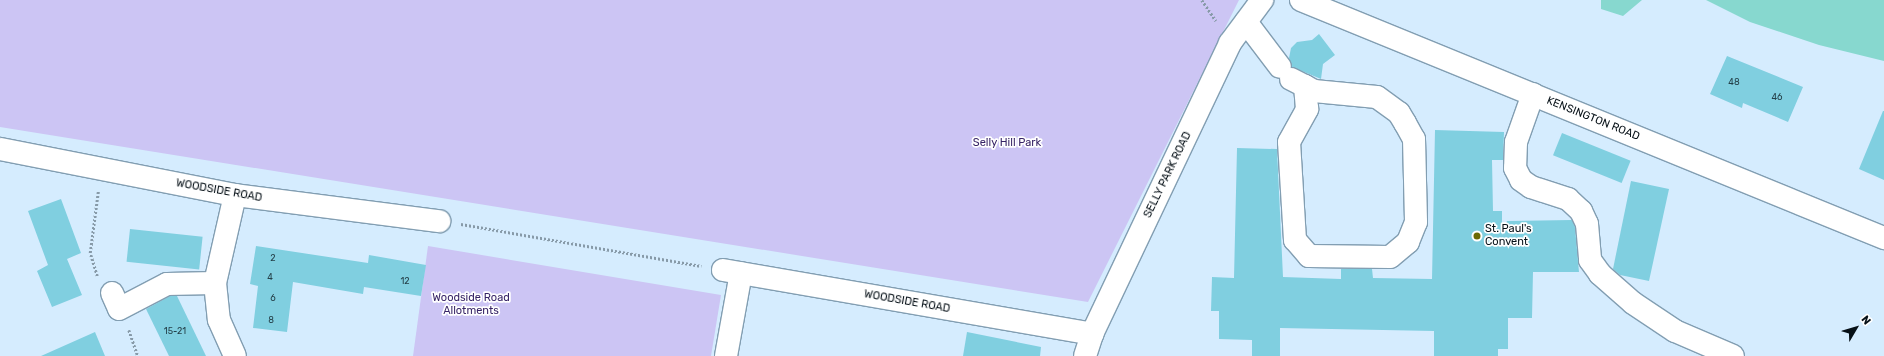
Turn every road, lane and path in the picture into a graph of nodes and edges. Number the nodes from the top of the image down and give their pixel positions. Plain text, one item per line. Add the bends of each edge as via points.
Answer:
1 (1262, 0) edge
2 (1301, 0) edge
3 (1246, 22) junction
4 (1292, 78) junction
5 (1533, 94) junction
6 (0, 148) edge
7 (100, 168) junction
8 (235, 195) junction
9 (439, 221) dead end
10 (467, 225) dead end
11 (1884, 238) edge
12 (732, 271) junction
13 (215, 283) junction
14 (112, 294) joint
15 (1092, 334) junction
16 (235, 356) edge
17 (726, 356) edge
18 (1086, 356) edge
19 (1733, 356) edge

1 - 3 street, SELLY PARK ROAD
2 - 5 street, KENSINGTON ROAD
3 - 4 street
3 - 15 street, SELLY PARK ROAD via 1230,43
4 - 4 street via 1314,91 1377,97 1399,113 1414,139 1416,222 1408,242 1390,257 1309,256 1295,240 1289,142 1307,109
5 - 11 street, KENSINGTON ROAD
5 - 19 street via 1516,142 1514,168 1521,180 1531,188 1568,199 1581,210 1587,224 1590,260 1600,274 1633,303 1675,331
6 - 7 street, WOODSIDE ROAD
7 - 8 street, WOODSIDE ROAD
7 - 14 path via 90,253 104,298
8 - 9 street, WOODSIDE ROAD
8 - 13 street
10 - 12 path
12 - 15 street, WOODSIDE ROAD
12 - 17 street
13 - 14 street via 167,284 119,309
13 - 16 street via 219,320
15 - 18 street, SELLY PARK ROAD

